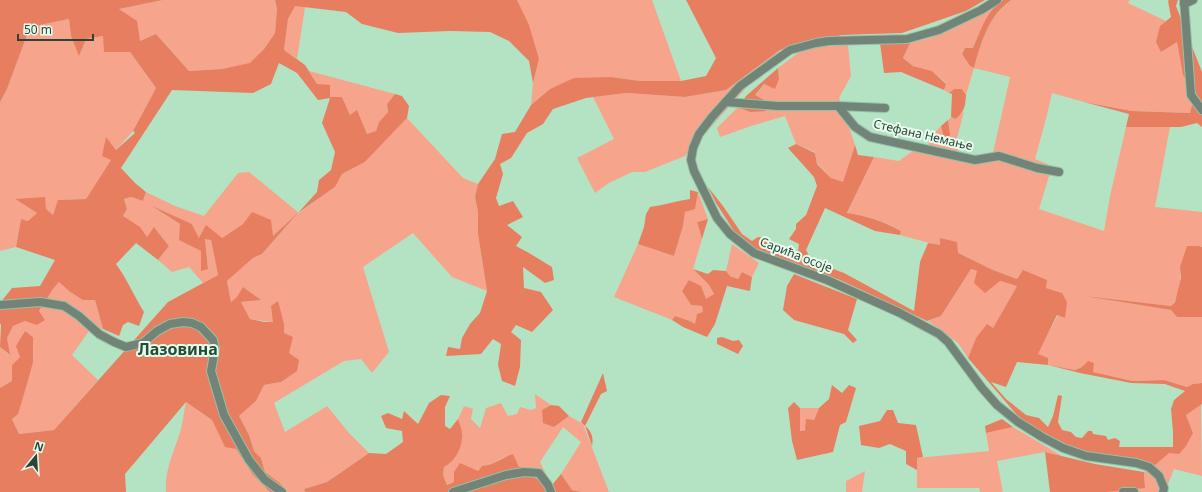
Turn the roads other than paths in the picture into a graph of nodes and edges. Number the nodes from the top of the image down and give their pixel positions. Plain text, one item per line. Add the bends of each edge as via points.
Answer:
1 (997, 0) edge
2 (1193, 0) edge
3 (1184, 2) edge
4 (726, 102) junction
5 (838, 106) junction
6 (885, 108) dead end
7 (1202, 110) edge
8 (1059, 172) dead end
9 (0, 305) edge
10 (282, 492) edge
11 (453, 492) edge
12 (551, 492) edge
13 (1123, 492) edge
14 (1134, 492) edge
15 (1163, 492) edge

1 - 4 street, Сарића осоје via 939,30 907,39 829,41 790,50 740,86
2 - 3 street
3 - 7 street via 1191,95
4 - 5 street, Стефана Немање via 777,106
4 - 15 street, Сарића осоје via 699,134 691,160 717,218 730,234 754,254 828,280 939,334 997,405 1018,422 1063,448 1086,456 1149,467 1159,476
5 - 6 street, Стефана Немање
5 - 8 street, Стефана Немање via 855,127 870,137 975,160 999,156
9 - 10 street via 40,302 64,306 99,334 126,347 143,343 170,324 183,322 201,327 213,340 215,349 211,371 224,416 249,460 265,480
11 - 12 street via 524,472 539,474
13 - 14 street

